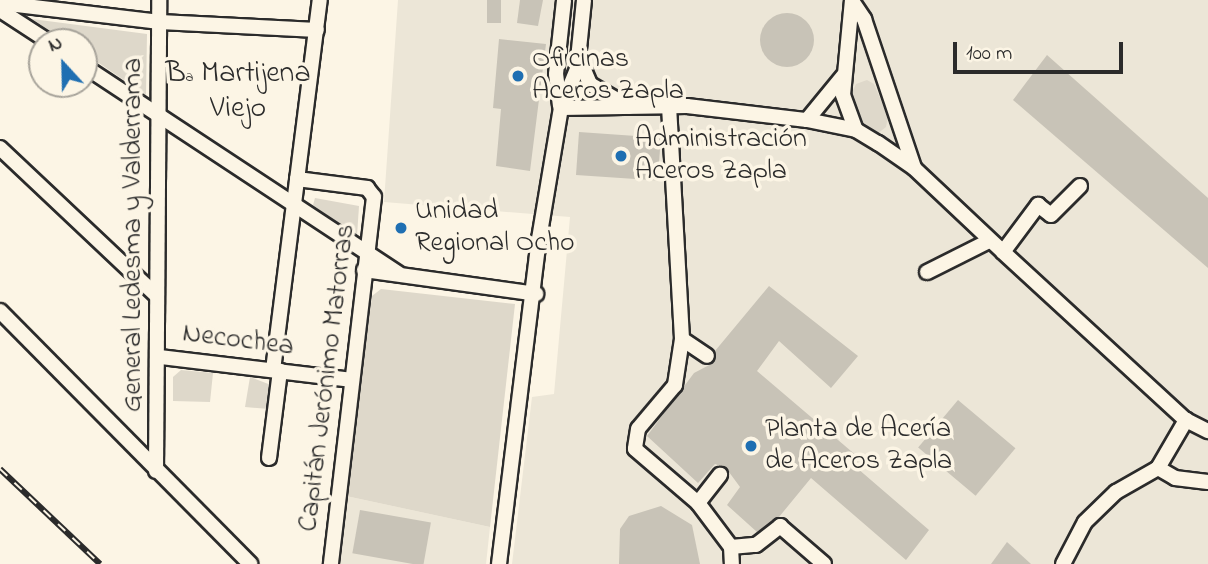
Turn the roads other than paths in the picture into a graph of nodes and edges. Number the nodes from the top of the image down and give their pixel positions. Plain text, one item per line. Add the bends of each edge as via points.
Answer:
1 (159, 0) edge
2 (320, 0) edge
3 (564, 0) edge
4 (584, 0) edge
5 (852, 1) edge
6 (0, 2) edge
7 (0, 10) edge
8 (160, 22) junction
9 (28, 28) edge
10 (317, 30) junction
11 (578, 56) junction
12 (98, 75) edge
13 (844, 76) junction
14 (669, 106) junction
15 (561, 108) junction
16 (631, 108) junction
17 (157, 115) junction
18 (807, 120) junction
19 (856, 131) junction
20 (3, 157) edge
21 (914, 168) junction
22 (297, 180) junction
23 (1080, 186) dead end
24 (294, 202) junction
25 (989, 241) junction
26 (368, 252) junction
27 (1003, 252) junction
28 (364, 270) junction
29 (927, 272) dead end
30 (399, 274) junction
31 (155, 294) junction
32 (536, 294) junction
33 (0, 312) edge
34 (682, 339) junction
35 (707, 356) dead end
36 (160, 357) junction
37 (277, 371) junction
38 (352, 380) junction
39 (1186, 420) junction
40 (1208, 431) edge
41 (270, 458) dead end
42 (1158, 468) junction
43 (156, 471) junction
44 (720, 475) dead end
45 (1208, 482) edge
46 (698, 503) junction
47 (731, 547) junction
48 (248, 563) edge
49 (263, 564) edge
50 (331, 564) edge
51 (499, 564) edge
52 (732, 564) edge
53 (824, 564) edge
54 (1063, 564) edge

1 - 8 street, General Ledesma y Valderrama
2 - 10 street
3 - 15 street via 556,74
4 - 11 street
5 - 13 street
5 - 21 street via 864,19
6 - 8 street
7 - 9 street
8 - 10 street
8 - 17 street, General Ledesma y Valderrama
10 - 22 street
11 - 15 street
11 - 16 street via 590,84
12 - 17 street
13 - 18 street
13 - 19 street via 843,95
14 - 16 street
14 - 18 street
14 - 34 street
15 - 16 street
15 - 32 street
17 - 24 street
17 - 31 street, General Ledesma y Valderrama
18 - 19 street
19 - 21 street
20 - 31 street
21 - 25 street
22 - 24 street
22 - 26 street, Capitán Jerónimo Matorras via 367,188 374,197
23 - 27 street via 1051,215 1038,205
24 - 26 street
24 - 37 street
25 - 27 street
25 - 29 street
26 - 28 street, Capitán Jerónimo Matorras
26 - 30 street
27 - 39 street
28 - 30 street
28 - 38 street, Capitán Jerónimo Matorras
30 - 32 street
31 - 36 street, General Ledesma y Valderrama
32 - 51 street
33 - 43 street
34 - 35 street
34 - 46 street via 675,385 633,440 635,449
36 - 37 street, Necochea
36 - 43 street, General Ledesma y Valderrama
37 - 38 street, Necochea
37 - 41 street
38 - 50 street, Capitán Jerónimo Matorras
39 - 40 street
39 - 42 street
42 - 45 street via 1175,478
42 - 54 street via 1116,492 1085,522
43 - 48 street
44 - 46 street
46 - 47 street
47 - 52 street
47 - 53 street via 757,545 780,526
48 - 49 street

